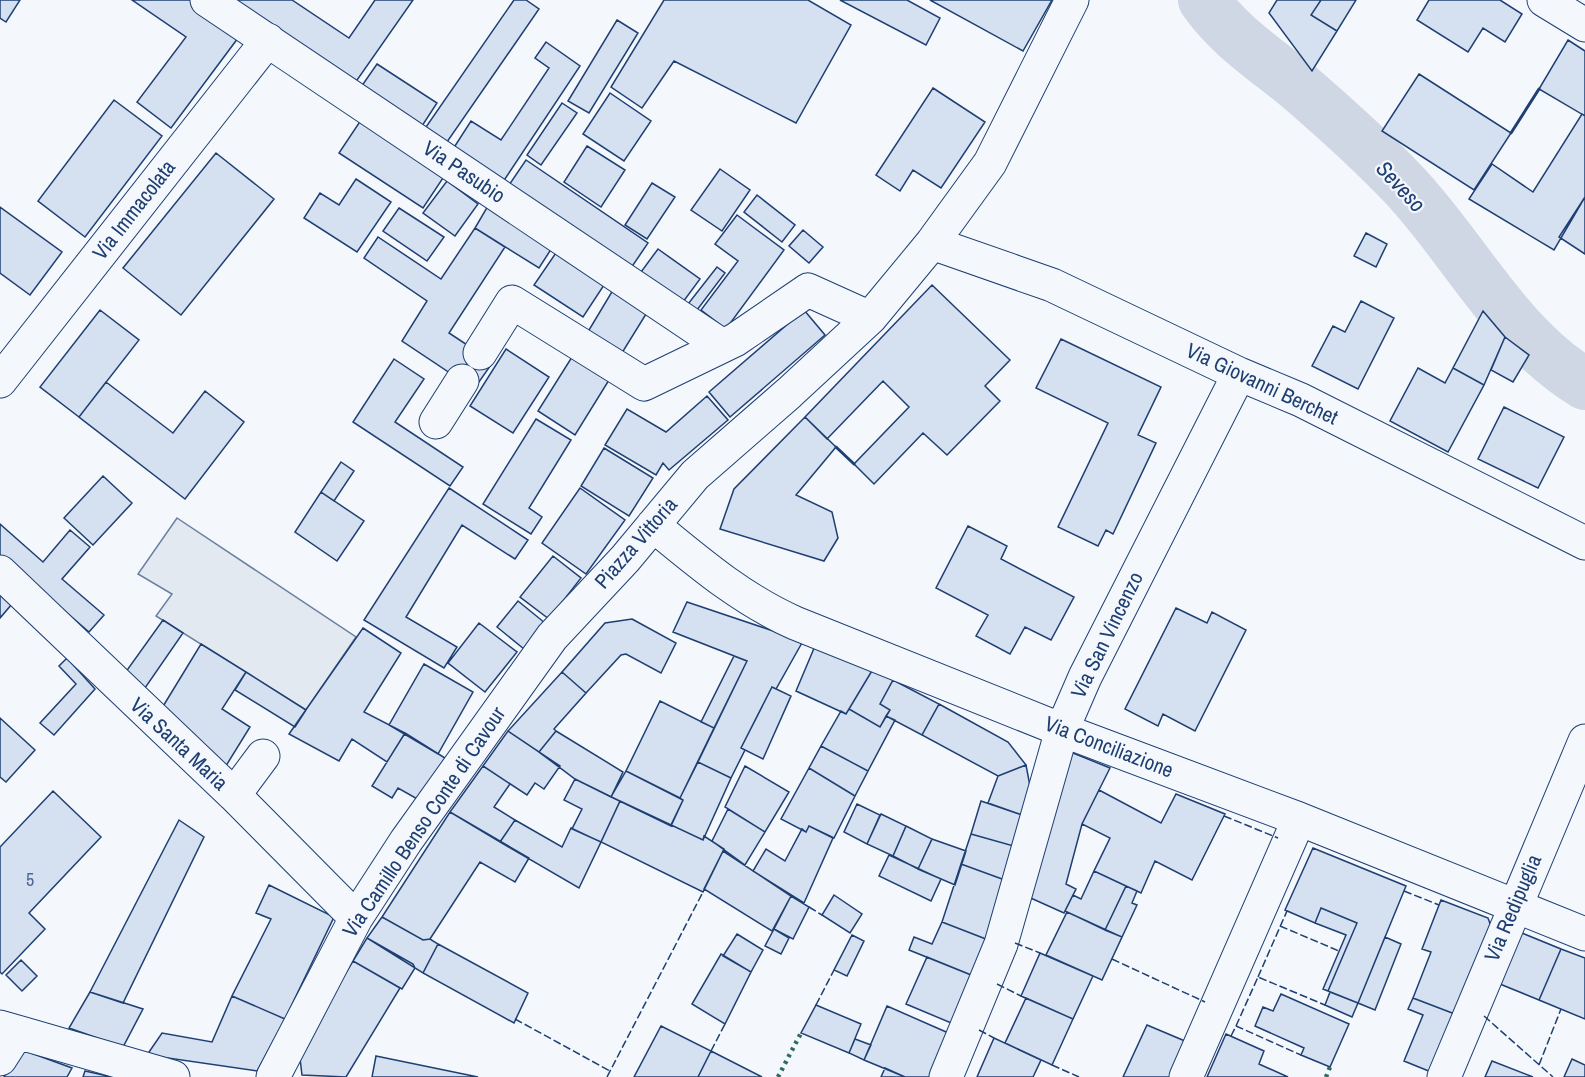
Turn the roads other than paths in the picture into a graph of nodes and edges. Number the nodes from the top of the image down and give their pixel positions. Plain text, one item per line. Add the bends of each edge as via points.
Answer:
1 (207, 0) edge
2 (1072, 0) edge
3 (1544, 0) edge
4 (1585, 25) edge
5 (268, 40) junction
6 (932, 243) junction
7 (870, 318) junction
8 (721, 345) junction
9 (480, 353) dead end
10 (1239, 374) junction
11 (0, 381) edge
12 (462, 381) dead end
13 (436, 422) dead end
14 (653, 525) junction
15 (1585, 543) edge
16 (0, 572) edge
17 (577, 611) joint
18 (1062, 730) junction
19 (1585, 741) edge
20 (262, 756) dead end
21 (234, 795) junction
22 (1299, 819) junction
23 (1514, 905) junction
24 (356, 918) junction
25 (1585, 934) edge
26 (5, 1040) edge
27 (173, 1077) edge
28 (273, 1077) edge
29 (946, 1077) edge
30 (1186, 1077) edge
31 (1444, 1077) edge

1 - 5 street, Via Pasubio
2 - 6 street via 990,163
3 - 4 street
5 - 8 street, Via Pasubio
5 - 11 street, Via Immacolata
6 - 7 street
6 - 10 street, Via Giovanni Berchet via 1052,285
7 - 8 street via 808,290
7 - 14 street, Piazza Vittoria via 694,475
8 - 9 street via 644,384 512,302
10 - 15 street, Via Giovanni Berchet via 1301,400
10 - 18 street, Via San Vincenzo
12 - 13 street
14 - 17 street, Piazza Vittoria
14 - 18 street, Via Conciliazione via 721,580 777,615
16 - 21 street, Via Santa Maria
17 - 24 street, Via Camillo Benso Conte di Cavour via 552,638 406,841
18 - 22 street, Via Conciliazione
18 - 29 street, Via San Vincenzo via 1001,944
19 - 23 street, Via Redipuglia
20 - 21 street
21 - 24 street, Via Santa Maria
22 - 23 street, Via Conciliazione
22 - 30 street
23 - 25 street, Via Conciliazione
23 - 31 street, Via Redipuglia
24 - 28 street, Via Camillo Benso Conte di Cavour
26 - 27 street

